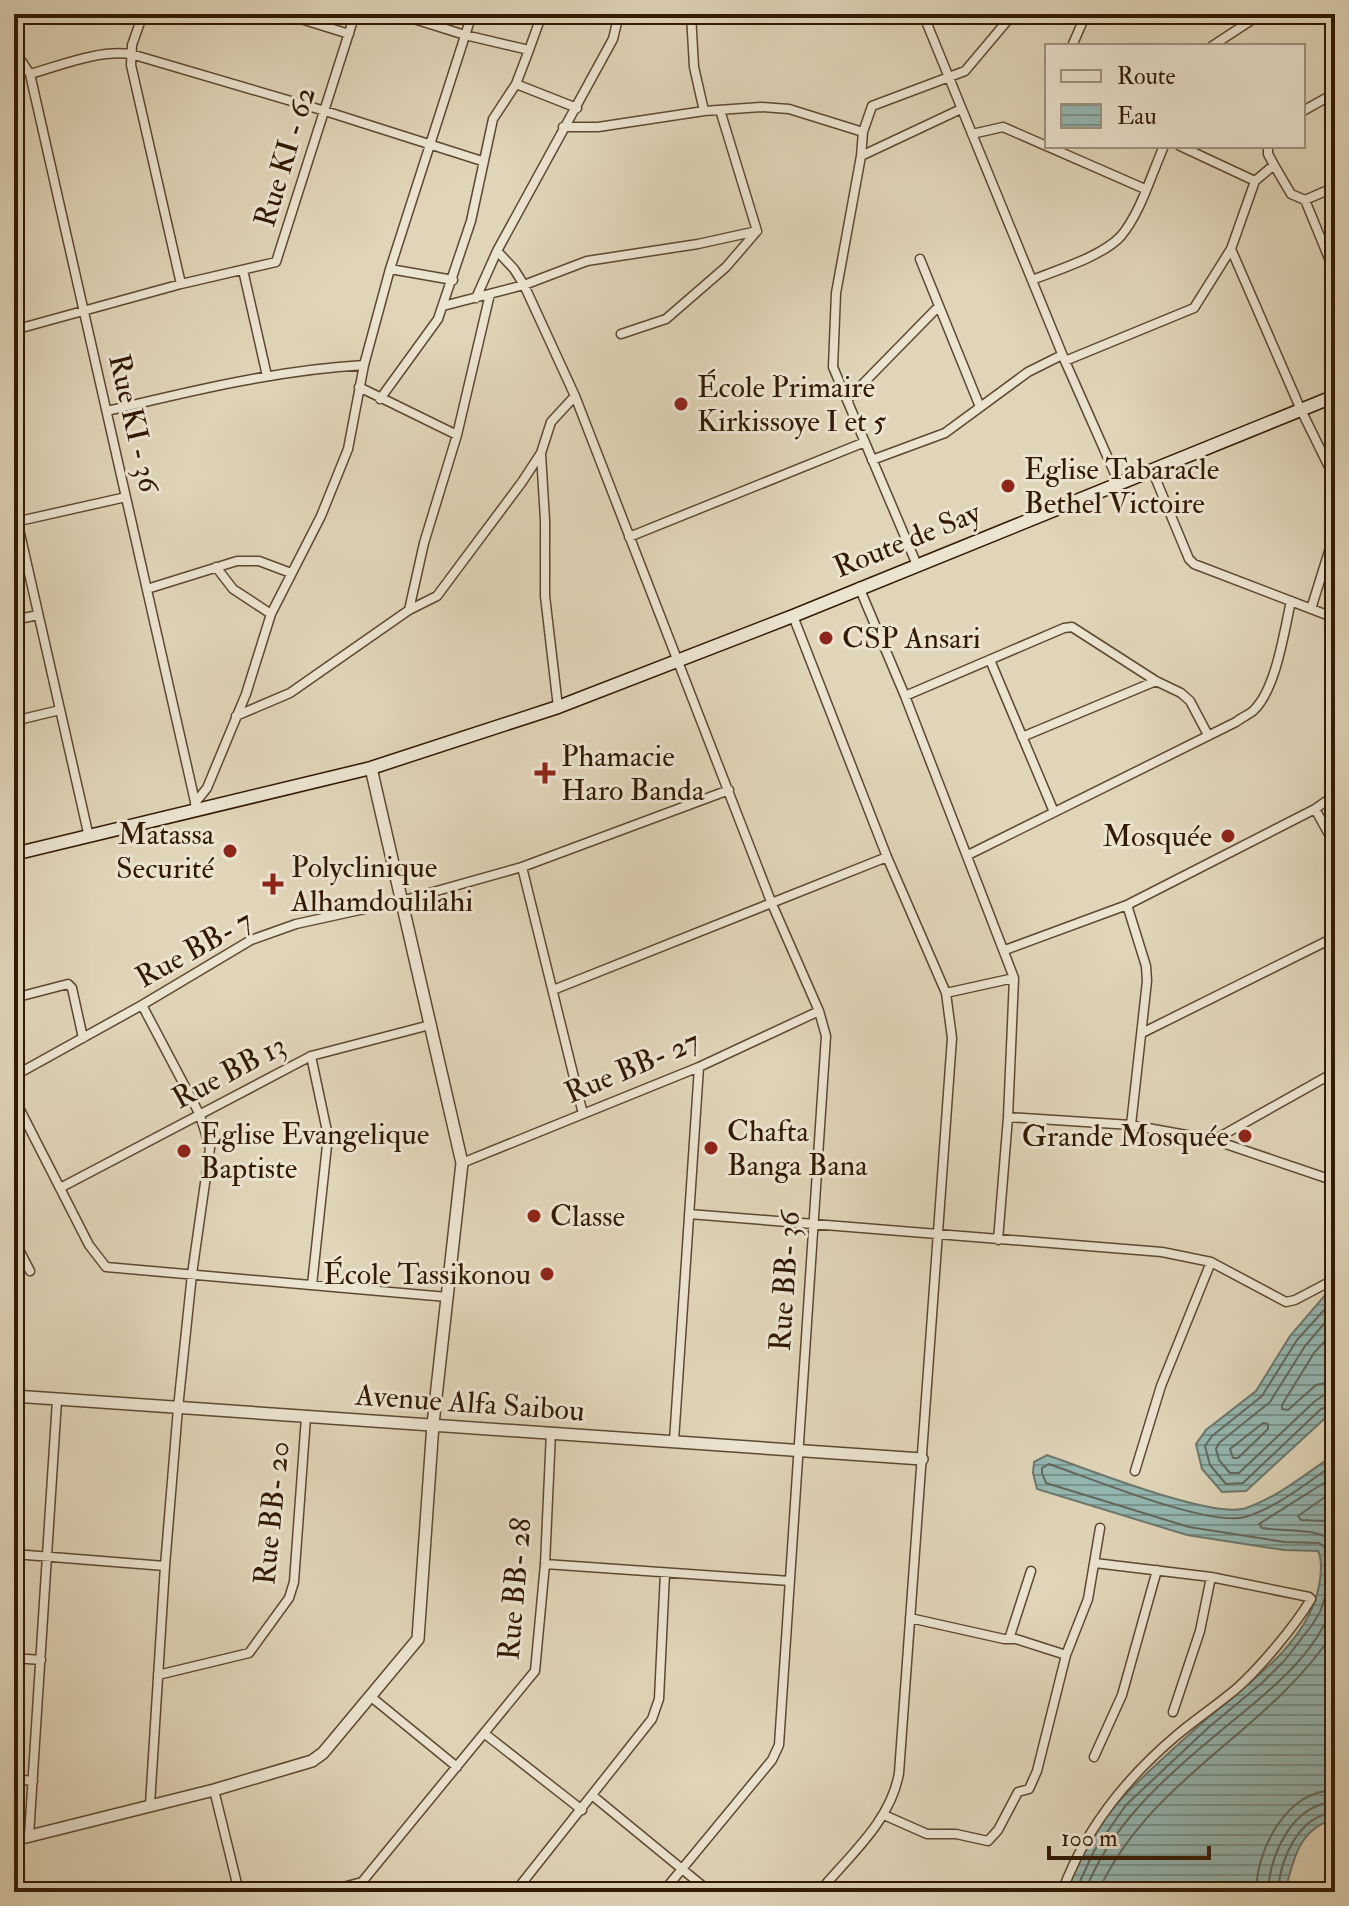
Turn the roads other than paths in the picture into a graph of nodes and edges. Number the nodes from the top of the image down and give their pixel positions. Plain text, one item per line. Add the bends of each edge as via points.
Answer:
1 (143, 14) edge
2 (285, 14) edge
3 (355, 14) edge
4 (398, 14) edge
5 (472, 14) edge
6 (542, 14) edge
7 (619, 14) edge
8 (691, 14) edge
9 (923, 14) edge
10 (1013, 14) edge
11 (1086, 14) edge
12 (1261, 14) edge
13 (349, 34) junction
14 (465, 35) junction
15 (1073, 44) edge
16 (1215, 44) edge
17 (14, 50) edge
18 (529, 50) junction
19 (131, 54) junction
20 (30, 74) junction
21 (948, 79) junction
22 (516, 84) junction
23 (1335, 93) edge
24 (577, 108) junction
25 (961, 109) junction
26 (720, 110) junction
27 (1305, 110) edge
28 (325, 111) junction
29 (704, 111) junction
30 (563, 127) junction
31 (863, 132) junction
32 (972, 134) junction
33 (429, 145) junction
34 (1045, 145) edge
35 (1051, 148) edge
36 (1163, 148) edge
37 (1184, 148) edge
38 (1268, 148) edge
39 (861, 156) junction
40 (482, 161) junction
41 (1274, 165) junction
42 (1255, 181) junction
43 (1335, 187) edge
44 (1145, 189) junction
45 (1305, 200) junction
46 (757, 231) junction
47 (1231, 249) junction
48 (497, 251) junction
49 (920, 259) dead end
50 (390, 269) junction
51 (243, 270) junction
52 (1335, 273) edge
53 (453, 280) junction
54 (1032, 280) junction
55 (181, 284) junction
56 (524, 285) junction
57 (490, 294) junction
58 (476, 298) junction
59 (443, 306) junction
60 (939, 306) junction
61 (83, 309) junction
62 (14, 330) edge
63 (621, 334) dead end
64 (1064, 358) junction
65 (364, 365) junction
66 (267, 376) junction
67 (359, 387) junction
68 (575, 396) junction
69 (1335, 396) edge
70 (380, 399) junction
71 (847, 400) junction
72 (980, 407) junction
73 (1301, 410) junction
74 (107, 411) junction
75 (457, 435) junction
76 (865, 442) junction
77 (541, 453) junction
78 (872, 460) junction
79 (1152, 470) junction
80 (1335, 479) edge
81 (1119, 483) junction
82 (126, 497) junction
83 (14, 507) edge
84 (16, 522) edge
85 (1335, 532) edge
86 (629, 537) junction
87 (917, 565) junction
88 (216, 567) junction
89 (291, 573) junction
90 (859, 587) junction
91 (147, 589) junction
92 (1291, 601) junction
93 (1311, 609) junction
94 (409, 610) junction
95 (271, 614) junction
96 (38, 615) junction
97 (793, 616) junction
98 (1335, 618) edge
99 (14, 620) edge
100 (990, 660) junction
101 (677, 661) junction
102 (1156, 681) junction
103 (905, 696) junction
104 (558, 707) junction
105 (60, 710) junction
106 (235, 717) junction
107 (14, 721) edge
108 (1208, 735) junction
109 (1022, 737) junction
110 (371, 768) junction
111 (729, 790) junction
112 (1335, 795) edge
113 (196, 808) junction
114 (1315, 809) junction
115 (1054, 812) junction
116 (89, 837) junction
117 (1335, 845) edge
118 (14, 854) edge
119 (968, 855) junction
120 (887, 857) junction
121 (522, 867) junction
122 (401, 901) junction
123 (772, 904) junction
124 (1127, 905) junction
125 (1335, 937) edge
126 (1005, 950) junction
127 (1014, 978) junction
128 (553, 990) junction
129 (946, 993) junction
130 (14, 998) edge
131 (142, 1005) junction
132 (819, 1011) junction
133 (430, 1025) junction
134 (1142, 1033) junction
135 (83, 1038) junction
136 (311, 1056) junction
137 (699, 1067) junction
138 (1335, 1072) edge
139 (14, 1076) edge
140 (14, 1098) edge
141 (583, 1114) junction
142 (200, 1115) junction
143 (1008, 1117) junction
144 (1131, 1125) junction
145 (1214, 1140) junction
146 (462, 1163) junction
147 (1335, 1181) edge
148 (60, 1188) junction
149 (689, 1214) junction
150 (813, 1224) junction
151 (938, 1236) junction
152 (14, 1240) edge
153 (998, 1240) junction
154 (1211, 1262) junction
155 (30, 1271) dead end
156 (192, 1274) junction
157 (1335, 1279) edge
158 (312, 1285) junction
159 (447, 1297) junction
160 (14, 1396) edge
161 (57, 1400) junction
162 (178, 1408) junction
163 (306, 1417) junction
164 (433, 1424) junction
165 (551, 1432) junction
166 (674, 1441) junction
167 (797, 1450) junction
168 (922, 1459) junction
169 (1135, 1471) dead end
170 (1100, 1528) dead end
171 (14, 1554) edge
172 (47, 1557) junction
173 (1095, 1563) junction
174 (545, 1564) junction
175 (165, 1566) junction
176 (1157, 1570) junction
177 (1031, 1571) dead end
178 (665, 1573) junction
179 (1211, 1577) junction
180 (790, 1581) junction
181 (910, 1618) junction
182 (1009, 1639) junction
183 (1066, 1655) junction
184 (14, 1658) edge
185 (41, 1660) junction
186 (158, 1675) junction
187 (370, 1696) junction
188 (1173, 1712) dead end
189 (485, 1734) junction
190 (1094, 1757) dead end
191 (457, 1767) junction
192 (14, 1779) edge
193 (33, 1781) junction
194 (214, 1790) junction
195 (593, 1796) junction
196 (150, 1805) junction
197 (582, 1810) junction
198 (884, 1815) junction
199 (29, 1836) junction
200 (14, 1840) edge
201 (682, 1869) junction
202 (363, 1887) edge
203 (239, 1892) edge
204 (324, 1892) edge
205 (515, 1892) edge
206 (663, 1892) edge
207 (710, 1892) edge
208 (819, 1892) edge
209 (1062, 1892) edge

1 - 19 street
2 - 13 street
3 - 13 street, Rue KI - 62
4 - 14 street
5 - 14 street
6 - 18 street
7 - 24 street via 613,39
8 - 29 street via 694,67
9 - 21 street
10 - 21 street via 965,71
11 - 15 street
12 - 16 street
13 - 28 street, Rue KI - 62
14 - 18 street
14 - 33 street
17 - 20 street, Rue KI - 36
18 - 22 street
19 - 20 street via 86,58
19 - 28 street
19 - 55 street
20 - 61 street, Rue KI - 36
21 - 25 street
21 - 31 street via 872,106
22 - 24 street
22 - 40 street via 493,119
23 - 27 street
24 - 30 street
25 - 32 street
25 - 39 street
26 - 29 street
26 - 31 street via 789,109
26 - 46 street
28 - 33 street
28 - 51 street, Rue KI - 62 via 279,257 272,264
29 - 30 street via 635,123
30 - 48 street
31 - 39 street
32 - 34 street via 1003,127
32 - 54 street
33 - 40 street
33 - 50 street
35 - 44 street
36 - 44 street
37 - 42 street
38 - 41 street
39 - 71 street via 836,293 833,367
40 - 53 street
41 - 42 street
41 - 45 street via 1291,194
42 - 47 street
43 - 45 street
44 - 54 street via 1120,238
45 - 52 street
46 - 56 street via 587,261
46 - 63 street via 726,267 666,319
47 - 64 street via 1194,308
47 - 73 street
48 - 56 street, Rue BB- 36
48 - 58 street
49 - 60 street
50 - 53 street
50 - 65 street
51 - 55 street, Rue KI - 62
51 - 66 street
53 - 59 street
54 - 64 street
55 - 61 street, Rue KI - 62
56 - 57 street
56 - 68 street, Rue BB- 36
57 - 58 street
57 - 75 street
58 - 59 street
59 - 70 street
60 - 71 street
60 - 72 street
61 - 62 street, Rue KI - 62
61 - 74 street, Rue KI - 36
64 - 72 street via 1028,372
64 - 81 street
65 - 66 street
65 - 67 street
66 - 74 street
67 - 70 street
67 - 89 street via 348,449
68 - 77 street via 551,422
68 - 86 street, Rue BB- 36
69 - 73 main road, Route de Say
70 - 75 street
71 - 76 street
72 - 78 street via 945,433
73 - 79 main road, Route de Say
73 - 80 street
74 - 82 street, Rue KI - 36
75 - 94 street
76 - 78 street
76 - 86 street
77 - 94 street via 437,596
77 - 104 street via 545,596
78 - 87 street
79 - 81 main road, Route de Say
79 - 92 street via 1194,564
81 - 87 main road, Route de Say
82 - 84 street
82 - 91 street, Rue KI - 36
83 - 84 street
84 - 96 street
85 - 93 street
86 - 101 street, Rue BB- 36
87 - 90 main road, Route de Say
88 - 89 street via 259,561
88 - 91 street
88 - 95 street via 233,589
89 - 95 street
90 - 97 main road, Route de Say
90 - 103 street
91 - 113 street, Rue KI - 36
92 - 93 street
92 - 108 street via 1265,694 1254,710
93 - 98 street
94 - 106 street via 290,693
95 - 106 street
96 - 99 street
96 - 105 street
97 - 101 main road, Route de Say
97 - 120 street
100 - 102 street via 1072,627
100 - 103 street
100 - 109 street
101 - 104 main road, Route de Say
101 - 111 street, Rue BB- 36
102 - 108 street via 1190,701
102 - 109 street
103 - 119 street
104 - 110 main road, Route de Say
105 - 107 street
105 - 116 street
106 - 113 street
108 - 115 street
109 - 115 street
110 - 113 main road, Route de Say
110 - 122 street
111 - 121 street, Rue BB- 7
111 - 123 street, Rue BB- 36
112 - 114 street
113 - 116 main road, Route de Say
114 - 117 street
114 - 124 street
115 - 119 street
116 - 118 main road, Route de Say
119 - 126 street
120 - 123 street
120 - 129 street
121 - 122 street, Rue BB- 7
121 - 128 street
122 - 131 street, Rue BB- 7 via 296,924 251,940
122 - 133 street
123 - 128 street
123 - 132 street, Rue BB- 36
124 - 126 street
124 - 134 street via 1146,966
125 - 134 street
126 - 127 street
127 - 129 street
127 - 143 street
128 - 141 street
129 - 151 street via 952,1038
130 - 135 street via 68,984
131 - 135 street, Rue BB- 7
131 - 142 street
132 - 137 street, Rue BB- 27
132 - 150 street, Rue BB- 36 via 826,1050
133 - 136 street, Rue BB 13
133 - 146 street
134 - 144 street
135 - 139 street, Rue BB- 7
136 - 142 street, Rue BB 13
136 - 158 street via 328,1136
137 - 141 street, Rue BB- 27
137 - 149 street
138 - 145 street
140 - 148 street
141 - 146 street, Rue BB- 27
142 - 148 street, Rue BB 13
142 - 156 street via 210,1158
143 - 144 street
143 - 153 street
144 - 145 street
145 - 147 street
146 - 159 street
148 - 156 street via 106,1267
149 - 150 street
149 - 166 street
150 - 151 street
150 - 167 street, Rue BB- 36
151 - 153 street
151 - 168 street
152 - 155 street
153 - 154 street via 1162,1252
154 - 157 street via 1286,1302
154 - 169 street via 1161,1386
156 - 158 street
156 - 162 street
158 - 159 street
159 - 164 street
160 - 161 street, Avenue Alfa Saibou
161 - 162 street, Avenue Alfa Saibou
161 - 172 street
162 - 163 street, Avenue Alfa Saibou
162 - 175 street
163 - 164 street, Avenue Alfa Saibou
163 - 186 street, Rue BB- 20 via 289,1598 249,1653
164 - 165 street, Avenue Alfa Saibou
164 - 187 street via 418,1639
165 - 166 street, Avenue Alfa Saibou
165 - 174 street, Rue BB- 28
166 - 167 street, Avenue Alfa Saibou
167 - 168 street, Avenue Alfa Saibou
167 - 180 street, Rue BB- 36
168 - 181 street
170 - 173 street
171 - 172 street
172 - 175 street
172 - 185 street
173 - 176 street
173 - 183 street via 1088,1599
174 - 178 street
174 - 189 street, Rue BB- 28 via 535,1671
175 - 186 street
176 - 179 street
176 - 190 street via 1122,1695
177 - 182 street
178 - 180 street
178 - 195 street via 656,1709
179 - 188 street via 1200,1631
179 - 209 street via 1311,1599 1240,1686 1175,1736 1118,1794 1091,1830
180 - 201 street, Rue BB- 36 via 779,1745
181 - 182 street
181 - 198 street via 899,1773
182 - 183 street
183 - 198 street via 1033,1783 1018,1792 990,1840 927,1834
184 - 185 street
185 - 193 street
186 - 196 street
187 - 191 street
187 - 194 street via 312,1761
189 - 191 street, Rue BB- 28
189 - 197 street
191 - 202 street, Rue BB- 28
192 - 193 street
193 - 199 street
194 - 196 street
194 - 203 street
195 - 197 street
195 - 201 street
196 - 199 street
197 - 205 street
198 - 208 street
199 - 200 street
201 - 206 street, Rue BB- 36
201 - 207 street
202 - 204 street

